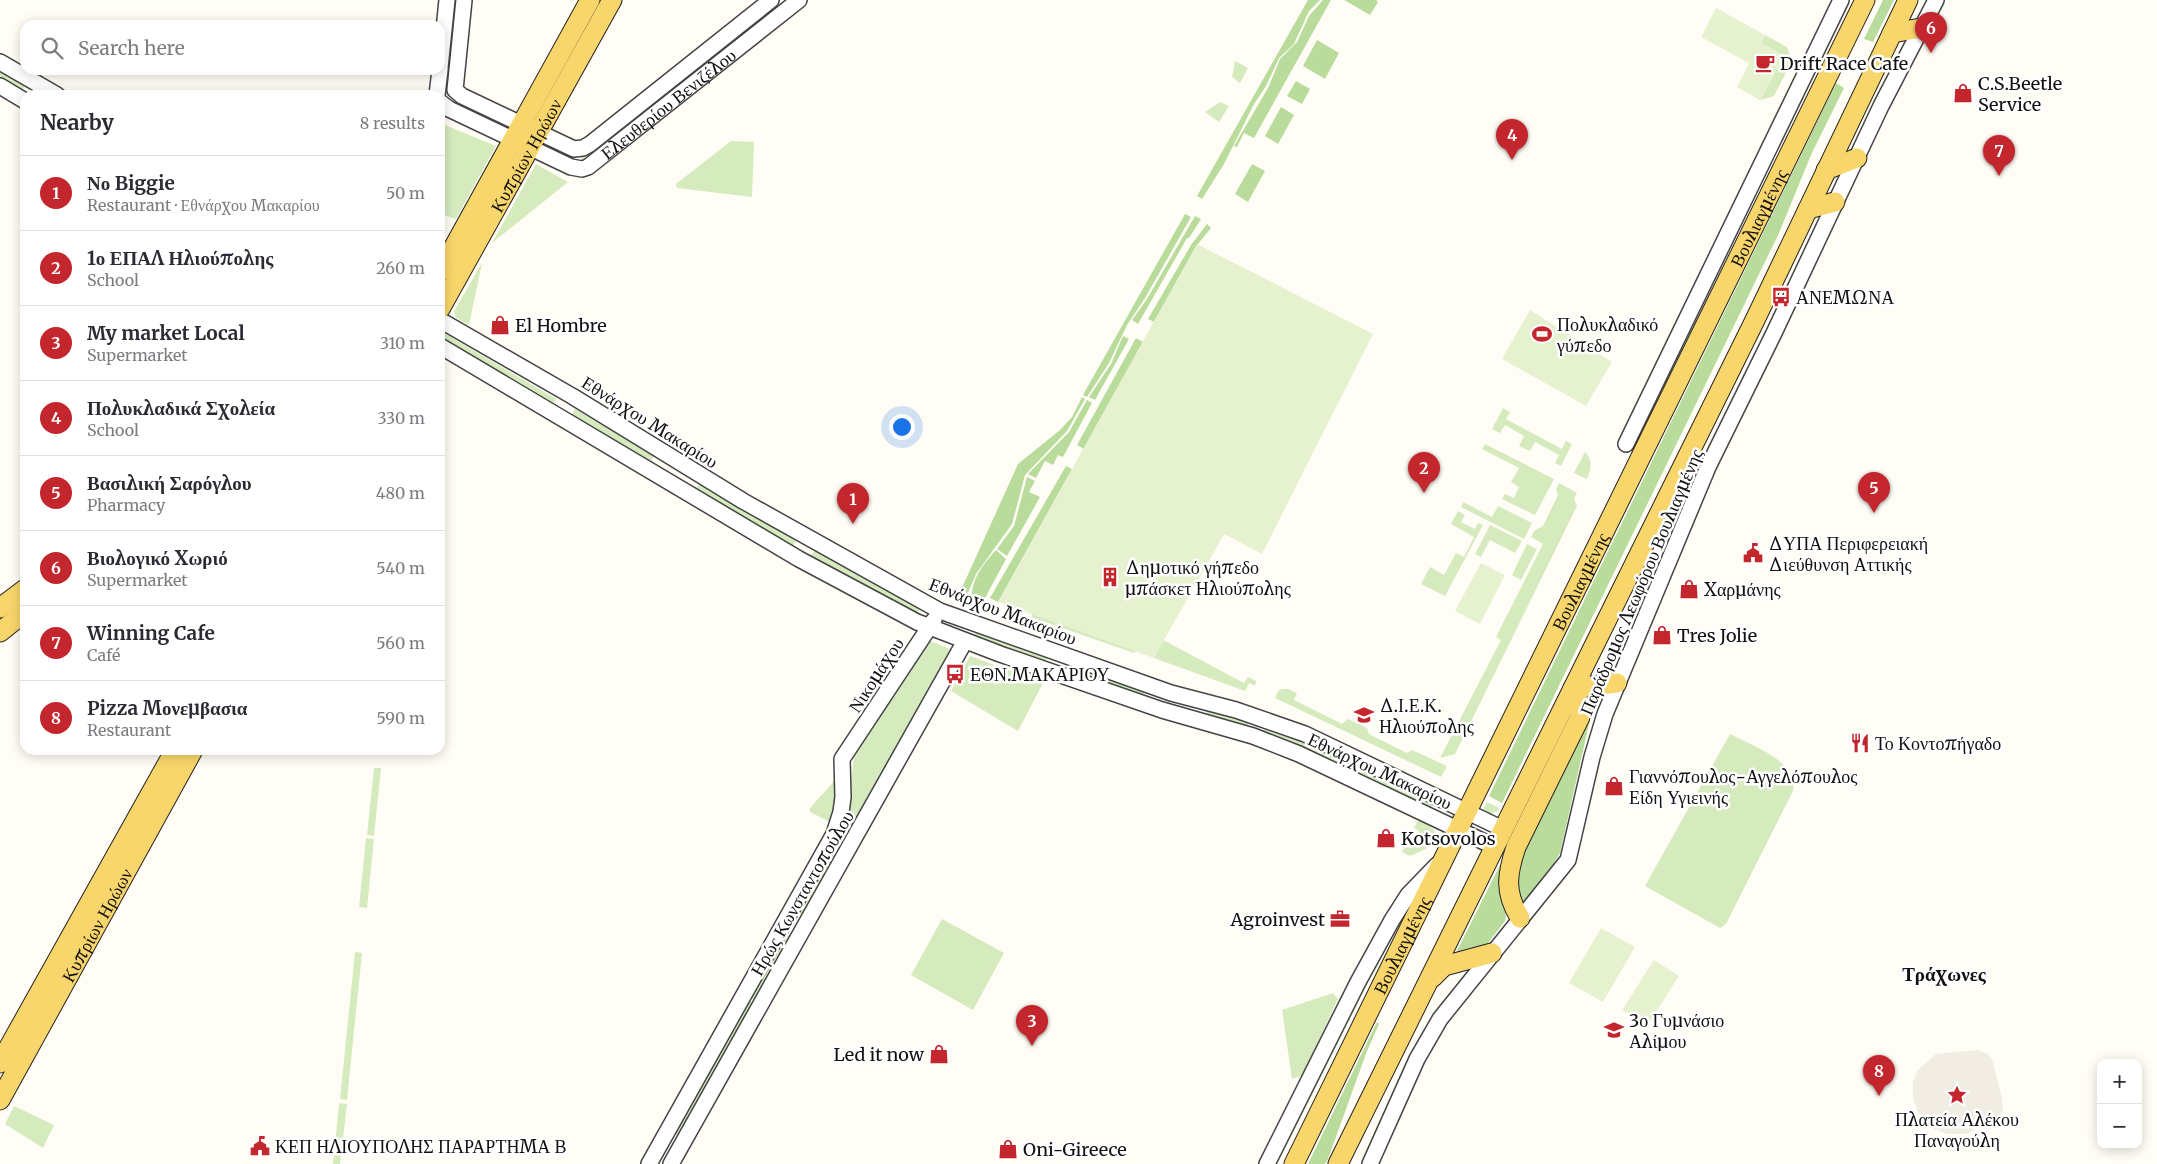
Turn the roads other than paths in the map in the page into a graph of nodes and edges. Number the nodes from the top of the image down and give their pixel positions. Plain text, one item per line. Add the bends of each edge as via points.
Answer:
1 (447, 0) edge
2 (464, 0) edge
3 (590, 0) edge
4 (612, 0) edge
5 (771, 0) edge
6 (799, 0) edge
7 (1841, 0) edge
8 (1865, 0) edge
9 (1908, 0) edge
10 (1936, 0) edge
11 (445, 20) edge
12 (1921, 28) junction
13 (1892, 33) junction
14 (0, 62) edge
15 (20, 74) edge
16 (22, 75) edge
17 (439, 75) edge
18 (0, 86) edge
19 (48, 90) edge
20 (438, 90) edge
21 (20, 98) edge
22 (445, 105) edge
23 (526, 135) junction
24 (1856, 158) junction
25 (1826, 170) junction
26 (1835, 202) junction
27 (1808, 209) junction
28 (445, 264) edge
29 (445, 299) edge
30 (445, 323) edge
31 (445, 349) edge
32 (1626, 444) dead end
33 (20, 593) edge
34 (0, 608) edge
35 (940, 610) junction
36 (20, 616) edge
37 (929, 628) junction
38 (0, 632) edge
39 (965, 641) junction
40 (1617, 683) junction
41 (1573, 688) junction
42 (172, 755) edge
43 (190, 755) edge
44 (842, 759) joint
45 (1466, 811) junction
46 (1458, 829) junction
47 (1503, 829) junction
48 (1495, 847) junction
49 (1444, 857) junction
50 (1520, 918) junction
51 (1492, 953) junction
52 (1428, 984) junction
53 (0, 1063) edge
54 (0, 1100) edge
55 (649, 1164) edge
56 (671, 1164) edge
57 (1267, 1164) edge
58 (1294, 1164) edge
59 (1338, 1164) edge
60 (1370, 1164) edge

1 - 11 street
2 - 23 street via 455,90
3 - 23 main road, Κυπρίων Ηρώων
4 - 23 main road, Κυπρίων Ηρώων
5 - 23 street, Ελευθερίου Βενιζέλου via 590,144 574,149
6 - 23 street, Ελευθερίου Βενιζέλου via 588,167 577,169
7 - 32 street
8 - 45 main road, Βουλιαγμένης
9 - 13 main road
10 - 12 street, Παράδρομος Λεωφόρου Βουλιαγμένης
12 - 13 main road
12 - 24 street, Παράδρομος Λεωφόρου Βουλιαγμένης
13 - 25 main road
14 - 15 street
16 - 19 street
17 - 20 street
18 - 21 street
22 - 23 street via 469,119
23 - 28 main road, Κυπρίων Ηρώων
23 - 29 main road, Κυπρίων Ηρώων
24 - 25 main road
24 - 26 street, Παράδρομος Λεωφόρου Βουλιαγμένης
25 - 27 main road
26 - 27 main road
26 - 40 street, Παράδρομος Λεωφόρου Βουλιαγμένης via 1708,467
27 - 41 main road
30 - 35 street, Εθνάρχου Μακαρίου via 743,501
31 - 37 street, Εθνάρχου Μακαρίου via 799,559
33 - 34 main road
35 - 37 street, Νικομάχου
35 - 45 street, Εθνάρχου Μακαρίου via 1171,693 1236,710 1296,731
36 - 38 main road
37 - 39 street, Εθνάρχου Μακαρίου
37 - 44 street, Νικομάχου
39 - 46 street, Εθνάρχου Μακαρίου via 1162,710 1253,736 1299,754
39 - 56 street, Ηρώς Κωνσταντοπούλου
40 - 41 main road
40 - 50 street, Παράδρομος Λεωφόρου Βουλιαγμένης via 1598,734 1568,860
41 - 47 main road
41 - 50 main road via 1580,704 1580,717 1516,846 1509,867 1511,903
42 - 53 main road, Κυπρίων Ηρώων
43 - 54 main road, Κυπρίων Ηρώων
44 - 55 street, Ηρώς Κωνσταντοπούλου via 842,805 834,834
45 - 46 main road, Βουλιαγμένης
45 - 47 street, Εθνάρχου Μακαρίου
46 - 48 street, Εθνάρχου Μακαρίου
46 - 49 main road, Βουλιαγμένης
47 - 48 main road
48 - 52 main road
49 - 57 street via 1408,895 1392,920
49 - 58 main road, Βουλιαγμένης
50 - 51 street, Παράδρομος Λεωφόρου Βουλιαγμένης
51 - 52 main road via 1444,966
51 - 60 street, Παράδρομος Λεωφόρου Βουλιαγμένης via 1440,1019 1417,1059
52 - 59 main road

